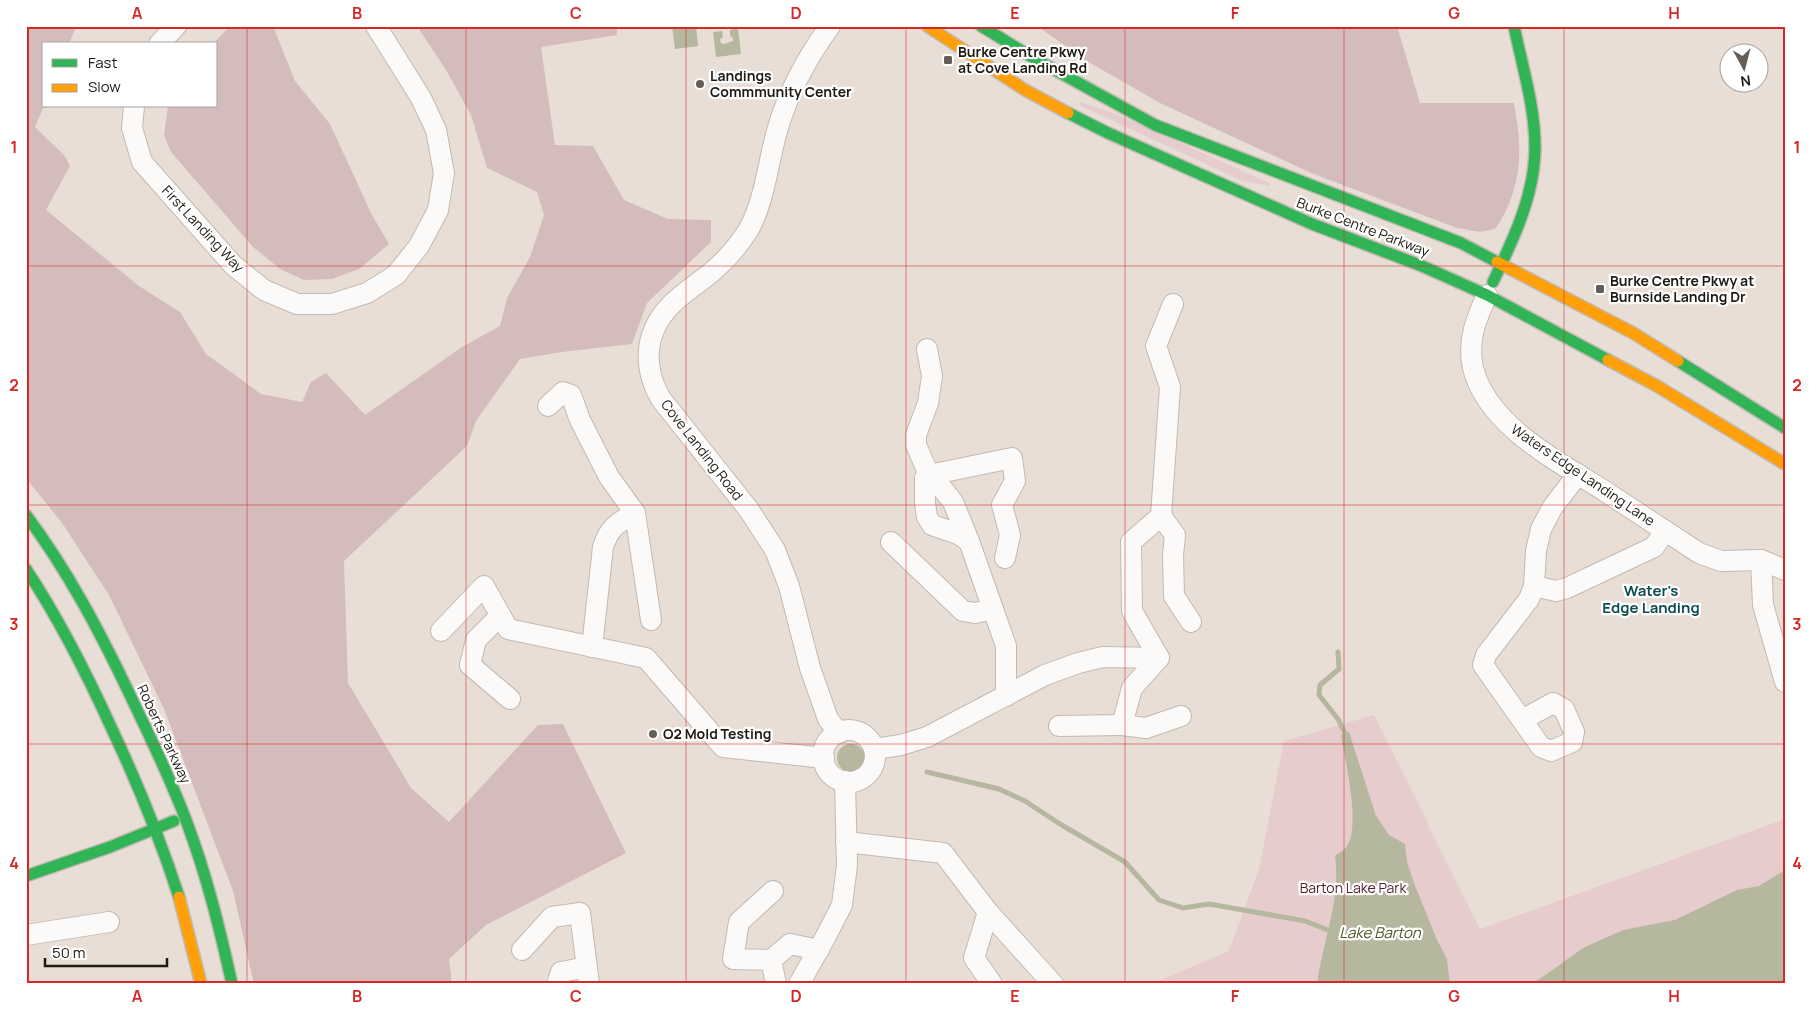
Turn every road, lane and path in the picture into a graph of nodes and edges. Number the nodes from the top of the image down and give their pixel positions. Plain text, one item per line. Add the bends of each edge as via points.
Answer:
1 (176, 26) edge
2 (376, 26) edge
3 (830, 26) edge
4 (927, 26) edge
5 (981, 26) edge
6 (1514, 26) edge
7 (161, 42) edge
8 (134, 108) edge
9 (1501, 266) junction
10 (1487, 295) junction
11 (1173, 304) dead end
12 (927, 349) dead end
13 (548, 406) dead end
14 (1785, 428) edge
15 (1785, 464) edge
16 (929, 474) junction
17 (1578, 474) junction
18 (634, 513) junction
19 (26, 515) edge
20 (1161, 516) junction
21 (1665, 531) junction
22 (969, 541) junction
23 (891, 542) dead end
24 (1005, 558) dead end
25 (1761, 560) junction
26 (26, 569) edge
27 (1785, 570) edge
28 (1534, 586) junction
29 (993, 609) junction
30 (500, 616) junction
31 (651, 620) dead end
32 (1191, 622) dead end
33 (441, 631) dead end
34 (592, 647) junction
35 (1158, 658) junction
36 (1785, 682) edge
37 (1006, 696) junction
38 (510, 699) dead end
39 (1181, 716) dead end
40 (1522, 720) dead end
41 (1122, 725) junction
42 (1059, 726) dead end
43 (839, 733) junction
44 (875, 753) junction
45 (824, 758) junction
46 (845, 781) junction
47 (184, 817) junction
48 (156, 829) junction
49 (846, 842) junction
50 (26, 876) edge
51 (773, 891) dead end
52 (988, 912) junction
53 (109, 922) dead end
54 (26, 935) edge
55 (522, 950) dead end
56 (819, 950) junction
57 (771, 960) junction
58 (588, 975) edge
59 (202, 984) edge
60 (232, 984) edge
61 (557, 984) edge
62 (776, 984) edge
63 (799, 984) edge
64 (992, 984) edge
65 (1053, 984) edge

1 - 7 street
2 - 8 street, First Landing Way via 422,98 436,130 444,173 438,210 419,246 396,274 367,293 332,304 297,304 264,290 233,265 142,162 132,128
3 - 43 street, Cove Landing Road via 787,101 759,205 749,228 723,262 665,310 654,330 648,356 655,390 749,510 775,550 789,586 810,668 828,719
4 - 10 main road, Burke Centre Parkway via 1024,90 1108,133 1312,224
5 - 9 main road, Burke Centre Parkway via 1155,125 1460,243
6 - 9 main road via 1531,110 1535,148 1528,197
9 - 10 main road
9 - 14 main road, Burke Centre Parkway via 1633,333
10 - 15 main road, Burke Centre Parkway via 1657,386
10 - 17 street, Waters Edge Landing Lane via 1472,333 1473,367 1478,384 1486,398 1518,432
11 - 20 street via 1156,346 1170,387
12 - 16 street via 932,376 916,444
13 - 18 street via 563,392 570,396 609,477
16 - 22 street via 953,502
16 - 22 street via 925,478 927,517 932,525
16 - 24 street via 1012,458 1015,481 1002,505 1010,535
17 - 21 street, Waters Edge Landing Lane
17 - 28 street via 1552,508 1541,529
18 - 31 street
18 - 34 street via 616,524 603,547
19 - 47 main road, Roberts Parkway via 69,577 98,629
20 - 32 street via 1175,535 1174,596
20 - 35 street via 1131,542 1132,611
21 - 25 street, Waters Edge Landing Lane via 1708,557 1721,561
21 - 28 street via 1654,547 1567,588 1556,591
22 - 29 street
23 - 29 street via 963,611 974,613
25 - 27 street, Waters Edge Landing Lane
25 - 36 street via 1763,605
26 - 48 main road via 76,654
28 - 40 street via 1529,599 1486,655 1483,665
29 - 37 street via 1006,646
30 - 33 street via 484,586
30 - 34 street via 508,629
30 - 38 street via 476,640 470,665
34 - 45 street via 646,658 723,747
35 - 37 street via 1103,657 1078,663
35 - 41 street via 1132,688
37 - 44 street via 927,737 881,748
39 - 41 street via 1146,728
41 - 42 street
43 - 44 street via 862,734
43 - 45 street via 827,743
44 - 46 street via 869,773 858,781
45 - 46 street via 830,773
46 - 49 street
47 - 48 main road
47 - 60 main road, Roberts Parkway via 221,932
48 - 50 main road
48 - 59 main road via 178,889
49 - 52 street via 943,853
49 - 56 street via 842,905
51 - 57 street via 739,922 734,959
52 - 64 street via 974,958
52 - 65 street
53 - 54 street
55 - 58 street via 552,917 580,913
56 - 57 street via 790,944
56 - 63 street
57 - 62 street
58 - 61 street via 561,972

